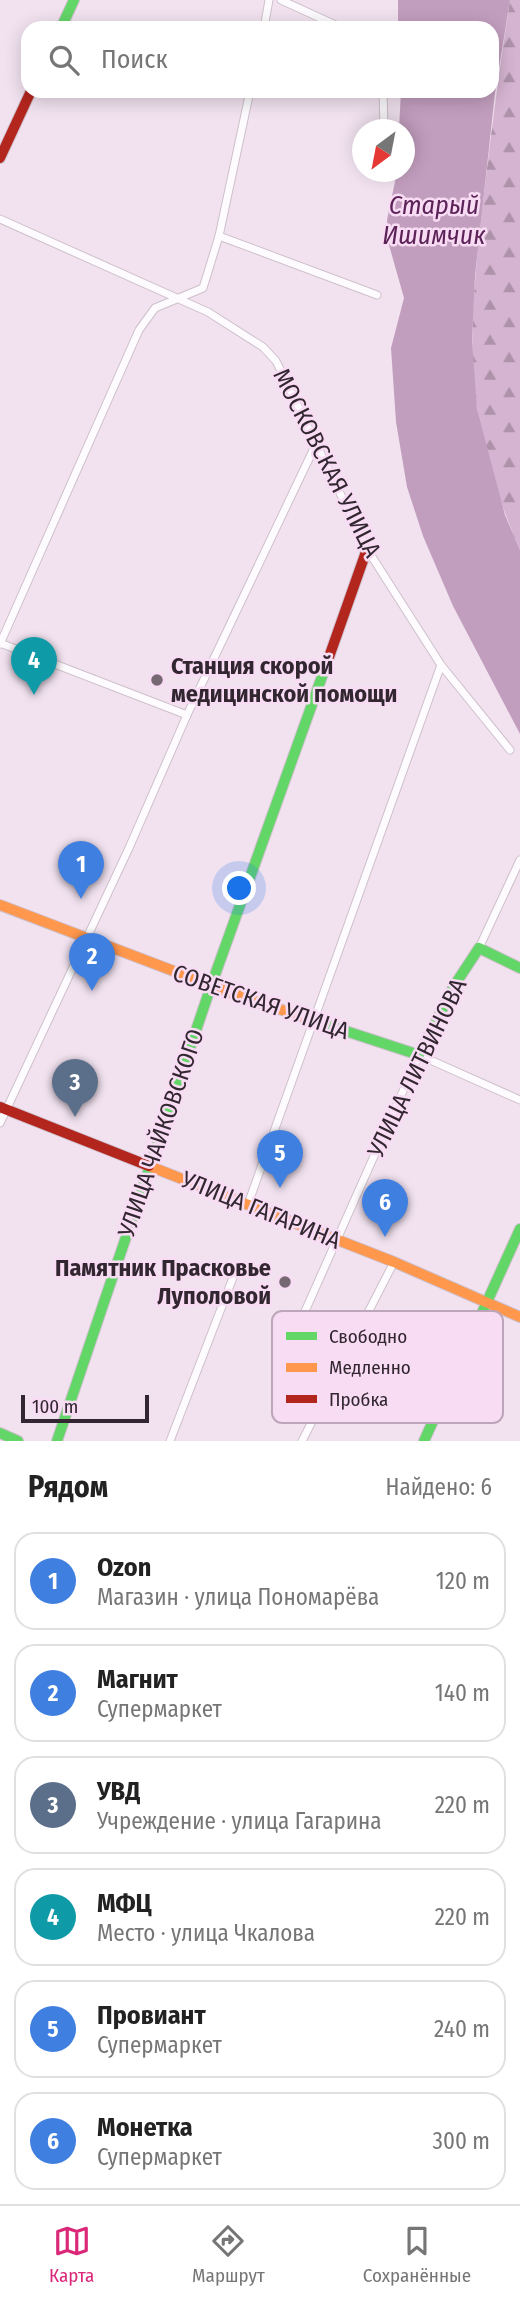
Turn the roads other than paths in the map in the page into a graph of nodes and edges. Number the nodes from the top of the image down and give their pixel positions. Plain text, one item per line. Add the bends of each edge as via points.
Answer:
1 (75, 0) edge
2 (270, 0) edge
3 (281, 0) edge
4 (64, 21) edge
5 (266, 21) edge
6 (327, 21) edge
7 (29, 98) edge
8 (249, 98) edge
9 (383, 98) edge
10 (384, 119) edge
11 (0, 158) edge
12 (0, 219) edge
13 (219, 236) junction
14 (377, 295) dead end
15 (178, 300) junction
16 (316, 444) junction
17 (368, 549) junction
18 (0, 643) edge
19 (441, 665) junction
20 (187, 715) junction
21 (510, 750) dead end
22 (520, 860) edge
23 (0, 905) edge
24 (86, 939) junction
25 (478, 948) junction
26 (520, 968) edge
27 (211, 986) junction
28 (314, 1022) junction
29 (419, 1055) junction
30 (520, 1100) edge
31 (3, 1108) edge
32 (0, 1123) edge
33 (149, 1166) junction
34 (248, 1205) junction
35 (520, 1229) edge
36 (335, 1240) junction
37 (394, 1262) junction
38 (234, 1275) dead end
39 (487, 1302) junction
40 (305, 1311) edge
41 (369, 1311) edge
42 (483, 1311) edge
43 (520, 1317) edge
44 (311, 1423) edge
45 (432, 1423) edge
46 (0, 1433) edge
47 (18, 1441) edge
48 (57, 1441) edge
49 (170, 1441) edge
50 (302, 1441) edge
51 (424, 1441) edge

1 - 4 main road
2 - 5 street
3 - 6 street
7 - 11 main road
8 - 13 street
9 - 10 street
12 - 15 street, МОСКОВСКАЯ УЛИЦА
13 - 14 street
13 - 15 street via 203,288
15 - 16 street, МОСКОВСКАЯ УЛИЦА via 208,312 263,347 276,361
15 - 18 street via 155,308 139,330
16 - 17 street, МОСКОВСКАЯ УЛИЦА
16 - 20 street
17 - 19 street, МОСКОВСКАЯ УЛИЦА
17 - 27 main road, УЛИЦА ЧАЙКОВСКОГО
18 - 20 street
19 - 21 street, МОСКОВСКАЯ УЛИЦА
19 - 28 street
20 - 24 street
22 - 25 street, УЛИЦА ЛИТВИНОВА
23 - 24 main road, СОВЕТСКАЯ УЛИЦА
24 - 27 main road, СОВЕТСКАЯ УЛИЦА
24 - 31 street
25 - 26 main road
25 - 29 main road, УЛИЦА ЛИТВИНОВА
27 - 28 main road, СОВЕТСКАЯ УЛИЦА
27 - 33 main road, УЛИЦА ЧАЙКОВСКОГО
28 - 29 main road, СОВЕТСКАЯ УЛИЦА
28 - 34 street
29 - 30 street, СОВЕТСКАЯ УЛИЦА
29 - 36 street, УЛИЦА ЛИТВИНОВА
31 - 32 street
31 - 33 main road, УЛИЦА ГАГАРИНА
33 - 34 main road, УЛИЦА ГАГАРИНА
33 - 48 main road, УЛИЦА ЧАЙКОВСКОГО
34 - 36 main road, УЛИЦА ГАГАРИНА
35 - 39 main road
36 - 37 main road, УЛИЦА ГАГАРИНА
36 - 40 street, УЛИЦА ЛИТВИНОВА
37 - 39 main road, УЛИЦА ГАГАРИНА
37 - 41 street
38 - 49 street
39 - 42 main road
39 - 43 main road, УЛИЦА ГАГАРИНА
44 - 50 street
45 - 51 main road
46 - 47 main road

